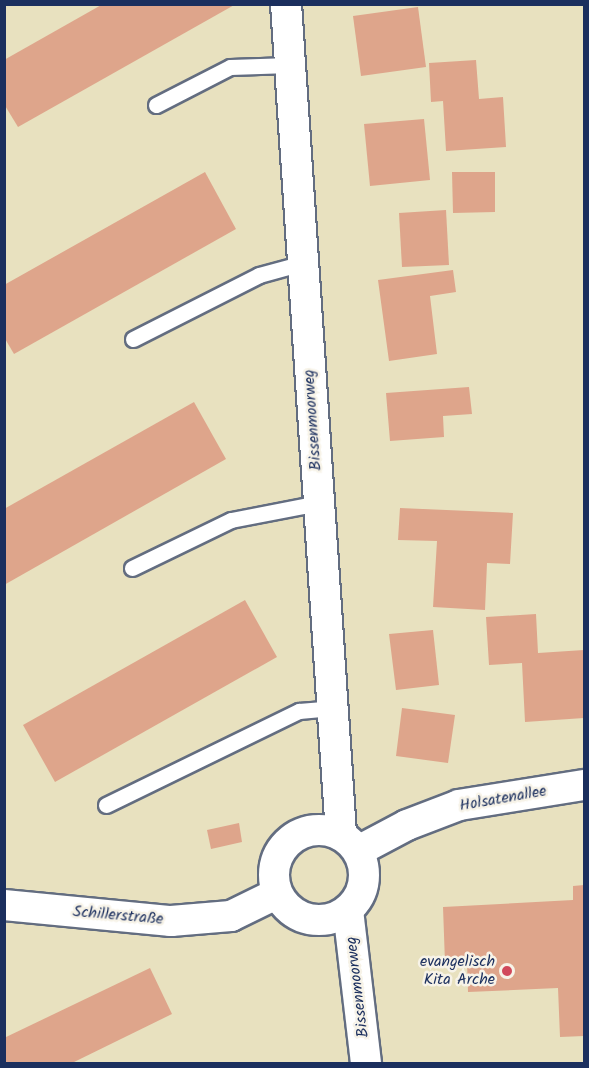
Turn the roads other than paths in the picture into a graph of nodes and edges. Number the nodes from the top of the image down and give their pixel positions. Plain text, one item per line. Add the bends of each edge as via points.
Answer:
1 (286, 4) edge
2 (290, 65) junction
3 (156, 105) dead end
4 (303, 263) junction
5 (133, 339) dead end
6 (319, 503) junction
7 (132, 568) dead end
8 (332, 708) junction
9 (585, 785) edge
10 (105, 804) dead end
11 (349, 843) junction
12 (276, 894) junction
13 (4, 905) edge
14 (348, 910) junction
15 (366, 1064) edge

1 - 2 street, Bissenmoorweg
2 - 3 lane via 230,68
2 - 4 street, Bissenmoorweg
4 - 5 lane via 259,274
4 - 6 street, Bissenmoorweg
6 - 7 lane via 231,520
6 - 8 street, Bissenmoorweg
8 - 10 lane via 299,711
8 - 11 street, Bissenmoorweg
9 - 11 street, Holsatenallee via 459,805
11 - 12 street via 310,830 284,847 274,876
11 - 14 street, Bissenmoorweg via 363,863 363,889
12 - 13 street, Schillerstraße via 231,915 171,921
12 - 14 street, Bissenmoorweg via 295,914 308,919 336,917
14 - 15 street, Bissenmoorweg

